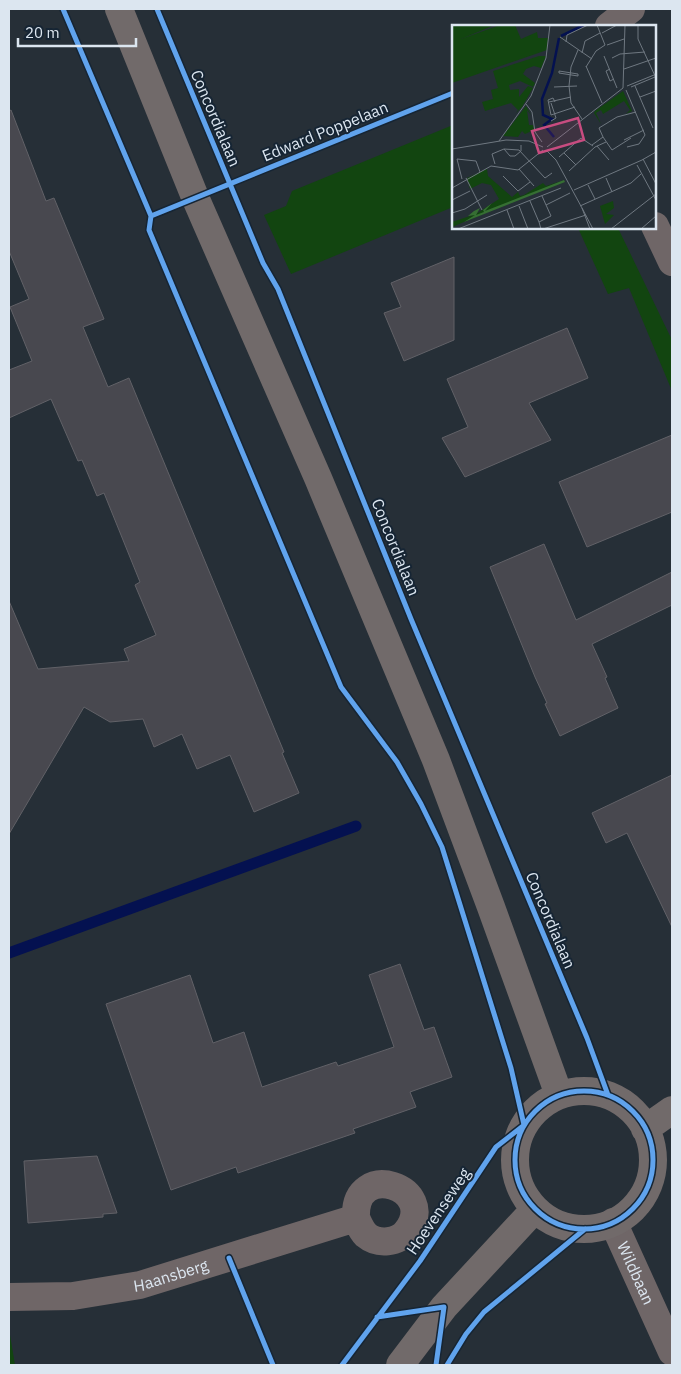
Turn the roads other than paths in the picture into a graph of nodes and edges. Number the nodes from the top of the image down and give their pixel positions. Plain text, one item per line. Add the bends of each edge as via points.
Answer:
1 (120, 9) edge
2 (631, 9) edge
3 (610, 25) edge
4 (656, 228) edge
5 (672, 262) edge
6 (559, 1095) junction
7 (672, 1110) edge
8 (645, 1129) junction
9 (535, 1209) junction
10 (356, 1218) dead end
11 (613, 1222) junction
12 (9, 1297) edge
13 (672, 1352) edge
14 (400, 1365) edge

1 - 6 main road via 195,197 436,760
2 - 3 street
4 - 5 street
6 - 8 main road via 584,1091 608,1095 622,1102
6 - 9 main road via 539,1107 524,1125 516,1146 515,1169 522,1191
7 - 8 main road
8 - 11 main road via 652,1157 648,1185 634,1207
9 - 11 main road via 546,1218 571,1228 600,1227
9 - 14 main road via 444,1307
10 - 12 street, Haansberg via 140,1285 73,1296
11 - 13 street, Wildbaan

